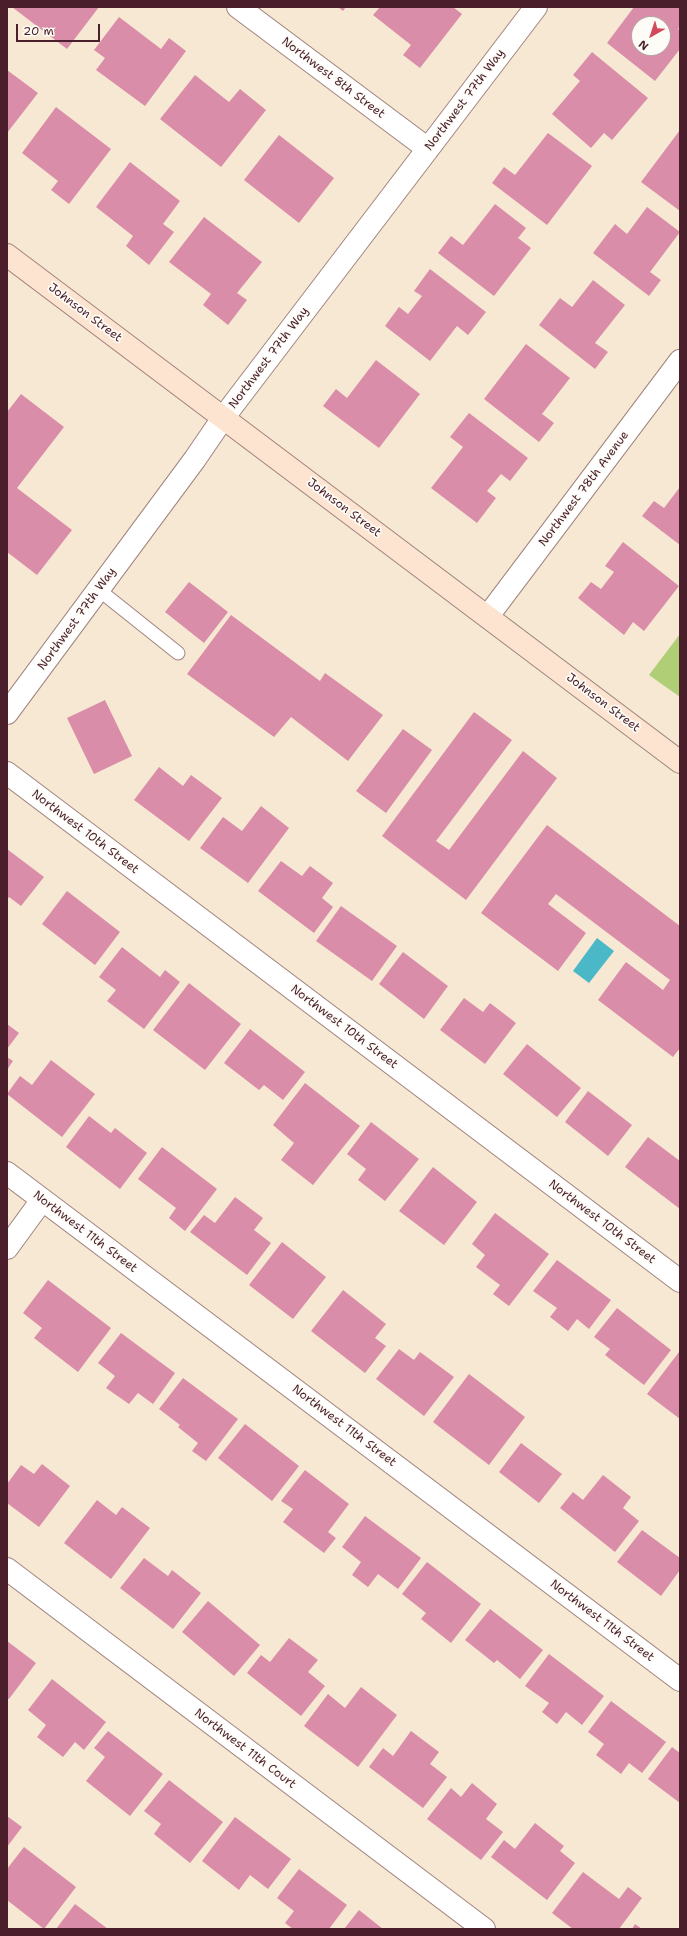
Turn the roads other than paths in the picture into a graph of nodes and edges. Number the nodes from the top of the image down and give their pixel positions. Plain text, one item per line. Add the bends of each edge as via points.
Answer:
1 (238, 7) edge
2 (536, 7) edge
3 (428, 149) junction
4 (7, 255) edge
5 (680, 362) edge
6 (223, 418) junction
7 (98, 590) junction
8 (488, 616) junction
9 (178, 653) dead end
10 (7, 713) edge
11 (680, 762) edge
12 (7, 773) edge
13 (7, 1173) edge
14 (42, 1200) junction
15 (7, 1248) edge
16 (680, 1281) edge
17 (7, 1570) edge
18 (680, 1680) edge
19 (484, 1929) edge

1 - 3 street, Northwest 8th Street
2 - 3 street, Northwest 77th Way
3 - 6 street, Northwest 77th Way
4 - 6 street, Johnson Street
5 - 8 street, Northwest 78th Avenue
6 - 7 street, Northwest 77th Way
6 - 8 street, Johnson Street
7 - 9 lane
7 - 10 street, Northwest 77th Way
8 - 11 street, Johnson Street
12 - 16 street, Northwest 10th Street
13 - 14 street, Northwest 11th Street
14 - 15 street
14 - 18 street, Northwest 11th Street
17 - 19 street, Northwest 11th Court

